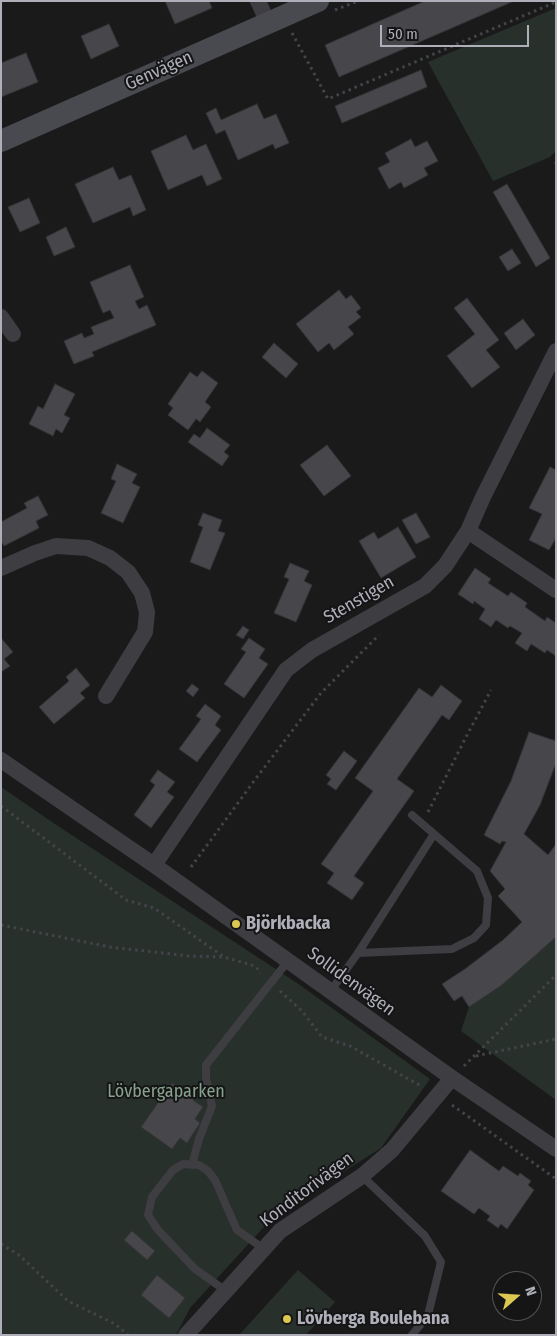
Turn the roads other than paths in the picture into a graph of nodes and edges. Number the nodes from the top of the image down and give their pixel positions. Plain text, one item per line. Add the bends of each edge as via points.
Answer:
1 (258, 1) edge
2 (318, 1) edge
3 (268, 22) junction
4 (1, 141) edge
5 (1, 317) edge
6 (13, 334) dead end
7 (556, 351) edge
8 (468, 531) junction
9 (1, 568) edge
10 (556, 590) edge
11 (106, 696) dead end
12 (1, 760) edge
13 (412, 815) dead end
14 (434, 834) junction
15 (154, 865) junction
16 (358, 953) junction
17 (288, 961) junction
18 (330, 992) junction
19 (452, 1078) junction
20 (556, 1149) edge
21 (192, 1165) junction
22 (362, 1176) junction
23 (264, 1249) junction
24 (226, 1291) junction
25 (186, 1335) edge
26 (412, 1335) edge

1 - 3 street
2 - 3 street, Genvägen
3 - 4 street, Genvägen
5 - 6 street
7 - 8 street, Stenstigen
8 - 10 street
8 - 15 street, Stenstigen via 445,566 425,586 312,650 286,670
9 - 11 street via 56,546 88,548 110,558 128,572 142,593 147,612 146,632
12 - 15 street, Sollidenvägen
13 - 14 lane
14 - 16 lane
14 - 16 lane via 477,871 488,898 486,925 474,938 452,949
15 - 17 street, Sollidenvägen
16 - 18 lane
17 - 18 street, Sollidenvägen
17 - 21 lane via 206,1065 212,1106
18 - 19 street, Sollidenvägen
19 - 20 street, Sollidenvägen
19 - 22 street, Konditorivägen via 392,1150
21 - 23 lane via 208,1171 237,1230
21 - 24 lane via 183,1164 173,1170 152,1197 148,1214 158,1230 195,1269
22 - 23 street, Konditorivägen via 280,1231
22 - 26 lane via 425,1236 441,1262 428,1315
23 - 24 street, Konditorivägen
24 - 25 street, Konditorivägen

